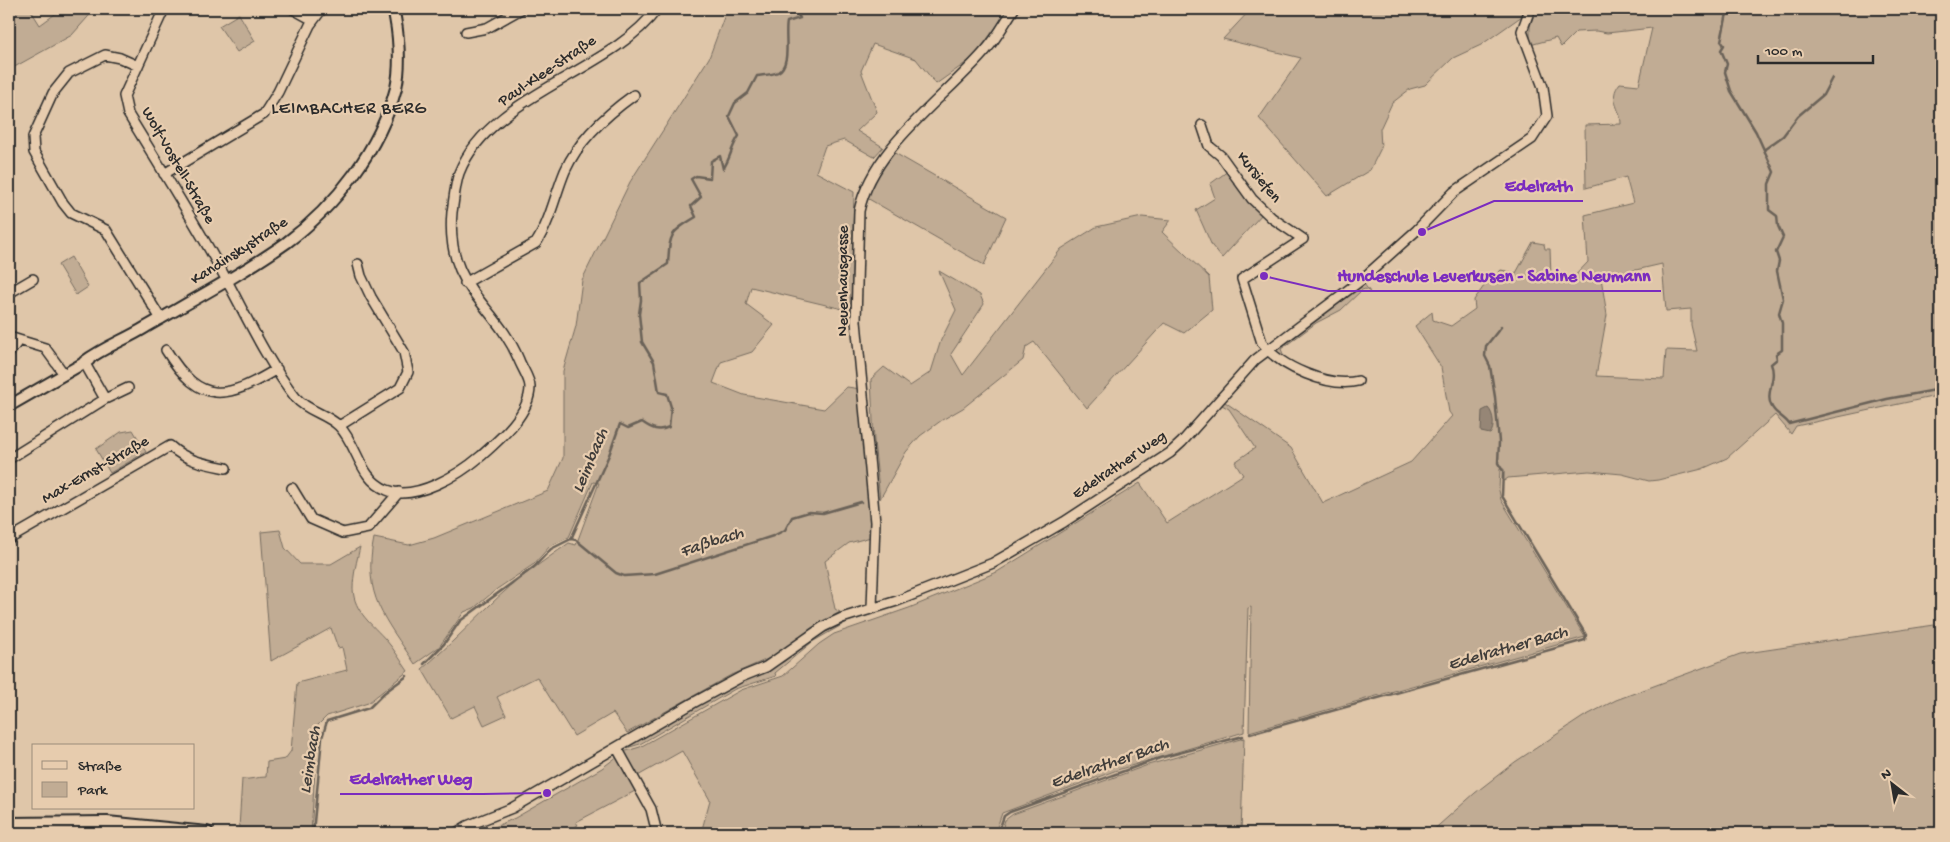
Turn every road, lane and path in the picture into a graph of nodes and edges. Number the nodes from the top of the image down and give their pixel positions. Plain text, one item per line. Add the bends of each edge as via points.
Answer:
1 (164, 9) edge
2 (293, 9) edge
3 (322, 9) edge
4 (393, 9) edge
5 (521, 9) edge
6 (657, 9) edge
7 (1014, 9) edge
8 (1530, 9) edge
9 (313, 20) junction
10 (466, 32) dead end
11 (138, 66) junction
12 (634, 95) dead end
13 (1202, 125) dead end
14 (164, 174) junction
15 (358, 264) dead end
16 (33, 279) dead end
17 (227, 280) junction
18 (465, 283) junction
19 (9, 293) edge
20 (161, 319) junction
21 (9, 337) edge
22 (19, 340) junction
23 (166, 350) dead end
24 (1268, 350) junction
25 (9, 353) edge
26 (84, 362) junction
27 (277, 369) junction
28 (64, 374) junction
29 (1358, 381) dead end
30 (128, 388) dead end
31 (105, 400) junction
32 (9, 406) edge
33 (339, 426) junction
34 (9, 459) edge
35 (226, 468) dead end
36 (292, 488) dead end
37 (399, 492) junction
38 (9, 539) edge
39 (872, 608) junction
40 (616, 748) junction
41 (9, 824) edge
42 (656, 829) dead end
43 (207, 833) edge
44 (456, 833) edge

1 - 11 street, Wolf-Vostell-Straße
2 - 9 street
3 - 9 street
4 - 17 street, Kandinskystraße via 396,86 385,118 362,164 301,231
5 - 10 street via 486,28
6 - 18 street, Paul-Klee-Straße via 636,32 556,81 479,141 459,172 452,214 454,253
7 - 39 street, Neuenhausgasse via 987,50 902,136 874,172 862,194 858,211 856,321 875,522
8 - 24 street, Edelrather Weg via 1522,31 1543,88 1547,116 1532,139 1454,192 1418,230 1360,281
9 - 14 street via 264,114
11 - 14 street, Wolf-Vostell-Straße via 124,96 128,114
11 - 20 street via 105,56 69,73 53,92 33,137 34,152 70,213 106,230
12 - 18 street via 579,145 536,243
13 - 24 street, Kursiefen via 1209,146 1221,156 1252,199 1272,218 1303,239 1242,280 1262,343
14 - 17 street, Wolf-Vostell-Straße
15 - 33 street via 371,297 404,352 408,372 400,388
16 - 19 street
17 - 20 street, Kandinskystraße
17 - 27 street
18 - 37 street, Paul-Klee-Straße via 513,345 530,386 523,411 470,465 437,485
20 - 26 street, Kandinskystraße via 110,352
21 - 22 street
22 - 25 street
22 - 28 street via 45,348
23 - 27 street via 186,378 215,392 231,392 248,386
24 - 29 street via 1306,374 1345,384
24 - 39 street, Edelrather Weg via 1182,442 1064,522 993,563
26 - 28 street, Kandinskystraße
26 - 31 street
27 - 33 street via 297,399
28 - 32 street, Kandinskystraße
30 - 31 street
31 - 34 street
33 - 37 street via 370,478 387,490
35 - 38 street, Max-Ernst-Straße via 197,462 170,446
36 - 37 street via 311,519 343,533 368,528
39 - 40 street, Edelrather Weg via 823,627 766,667 741,677
40 - 42 street via 651,809
40 - 44 street, Edelrather Weg via 512,808
41 - 43 main road via 107,823

